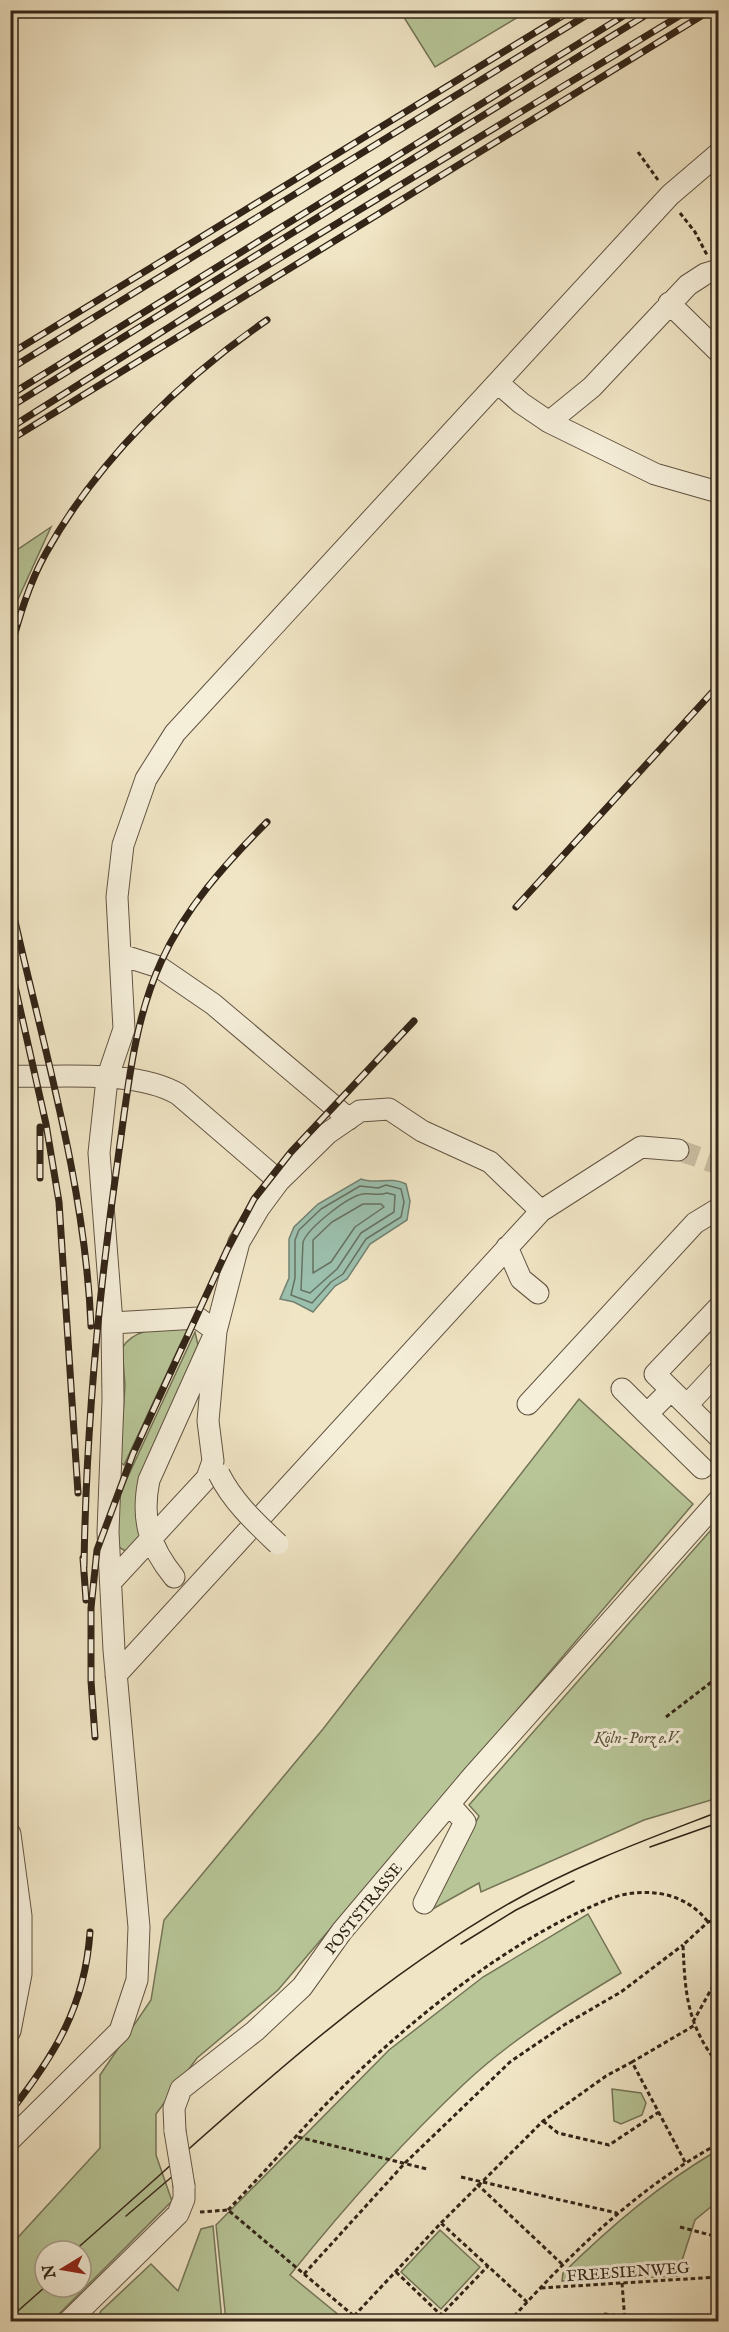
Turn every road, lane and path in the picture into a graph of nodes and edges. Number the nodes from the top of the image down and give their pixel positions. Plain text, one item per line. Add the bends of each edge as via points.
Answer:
1 (398, 10) edge
2 (412, 10) edge
3 (718, 154) edge
4 (718, 270) edge
5 (669, 303) junction
6 (718, 351) edge
7 (498, 383) junction
8 (549, 422) junction
9 (718, 492) edge
10 (121, 955) junction
11 (10, 1076) edge
12 (107, 1079) junction
13 (349, 1119) junction
14 (678, 1150) tunnel mouth
15 (279, 1180) junction
16 (718, 1209) edge
17 (541, 1211) junction
18 (507, 1247) junction
19 (538, 1293) dead end
20 (718, 1308) edge
21 (112, 1323) junction
22 (216, 1330) junction
23 (718, 1372) edge
24 (622, 1389) dead end
25 (671, 1390) junction
26 (528, 1404) dead end
27 (687, 1405) junction
28 (647, 1414) junction
29 (718, 1436) edge
30 (216, 1467) junction
31 (702, 1468) dead end
32 (718, 1501) edge
33 (278, 1544) dead end
34 (174, 1577) dead end
35 (111, 1582) junction
36 (116, 1675) junction
37 (718, 1677) edge
38 (666, 1717) dead end
39 (450, 1804) junction
40 (10, 1834) edge
41 (424, 1903) dead end
42 (718, 1918) edge
43 (708, 1922) junction
44 (683, 1945) junction
45 (718, 1977) edge
46 (694, 2024) junction
47 (10, 2031) edge
48 (632, 2062) junction
49 (718, 2064) edge
50 (659, 2112) junction
51 (543, 2121) junction
52 (298, 2136) junction
53 (10, 2139) edge
54 (718, 2144) edge
55 (685, 2162) junction
56 (405, 2163) junction
57 (427, 2169) dead end
58 (461, 2177) dead end
59 (479, 2183) junction
60 (228, 2210) junction
61 (617, 2213) junction
62 (178, 2214) junction
63 (441, 2223) junction
64 (680, 2227) dead end
65 (718, 2237) edge
66 (563, 2265) junction
67 (488, 2266) junction
68 (396, 2272) junction
69 (304, 2274) junction
70 (718, 2277) edge
71 (622, 2283) junction
72 (539, 2289) junction
73 (527, 2302) junction
74 (604, 2314) dead end
75 (354, 2316) junction
76 (624, 2316) junction
77 (68, 2322) edge
78 (361, 2322) edge
79 (509, 2322) edge
80 (625, 2322) edge

1 - 2 path via 403,16
3 - 7 street via 670,195
4 - 5 street via 688,285
5 - 6 street
5 - 8 street via 592,387
7 - 8 street
7 - 10 street via 175,733 146,779 123,845 117,897
8 - 9 street via 655,474
10 - 12 street via 124,1029
10 - 13 street via 159,967 213,1004
11 - 12 street
12 - 15 street via 145,1080 178,1094
12 - 21 street via 99,1153
13 - 15 street via 328,1133
13 - 17 street via 360,1111 389,1109 422,1131 490,1162
14 - 17 street via 641,1147
15 - 22 street via 239,1242
16 - 26 street via 696,1223
17 - 18 street
18 - 19 street via 521,1279
18 - 36 street
20 - 25 street via 655,1374
21 - 22 street via 198,1318
21 - 35 street via 108,1532
22 - 30 street via 208,1421
22 - 34 street via 148,1480 144,1503 155,1551
23 - 27 street
24 - 28 street
25 - 27 street
25 - 28 street
27 - 29 street
28 - 31 street
30 - 33 street, bridge via 226,1489
30 - 35 street
32 - 39 street, POSTSTRASSE
35 - 36 street
36 - 53 street via 139,1926 137,1980 120,2031
37 - 38 path
39 - 41 street via 465,1822
39 - 62 street, POSTSTRASSE, bridge via 342,1931 302,1987 255,2031 181,2089 174,2108 184,2186
40 - 47 street via 21,1916 21,1974
42 - 43 path
43 - 44 path
43 - 52 path via 686,1901 648,1892 624,1894 564,1919 494,1963 410,2027 353,2077
44 - 46 path via 686,1998
44 - 56 path via 636,1982 510,2062
45 - 46 path
46 - 48 path
46 - 49 path
48 - 50 path
48 - 51 path
50 - 51 path via 609,2145 558,2133
50 - 55 path
51 - 59 path
52 - 56 path
52 - 60 path
54 - 55 path
55 - 61 path
56 - 57 path
56 - 69 path
58 - 59 path
59 - 61 path
59 - 63 path
59 - 66 path
60 - 62 path
60 - 69 path
61 - 66 path
62 - 77 street
63 - 67 path
63 - 68 path
64 - 65 path
66 - 72 path
67 - 68 path via 441,2315
67 - 73 path
68 - 75 path
69 - 75 path
70 - 71 path, FREESIENWEG
71 - 72 path, FREESIENWEG
71 - 76 path
72 - 73 path
73 - 79 path
74 - 76 path
75 - 78 path
76 - 80 path

